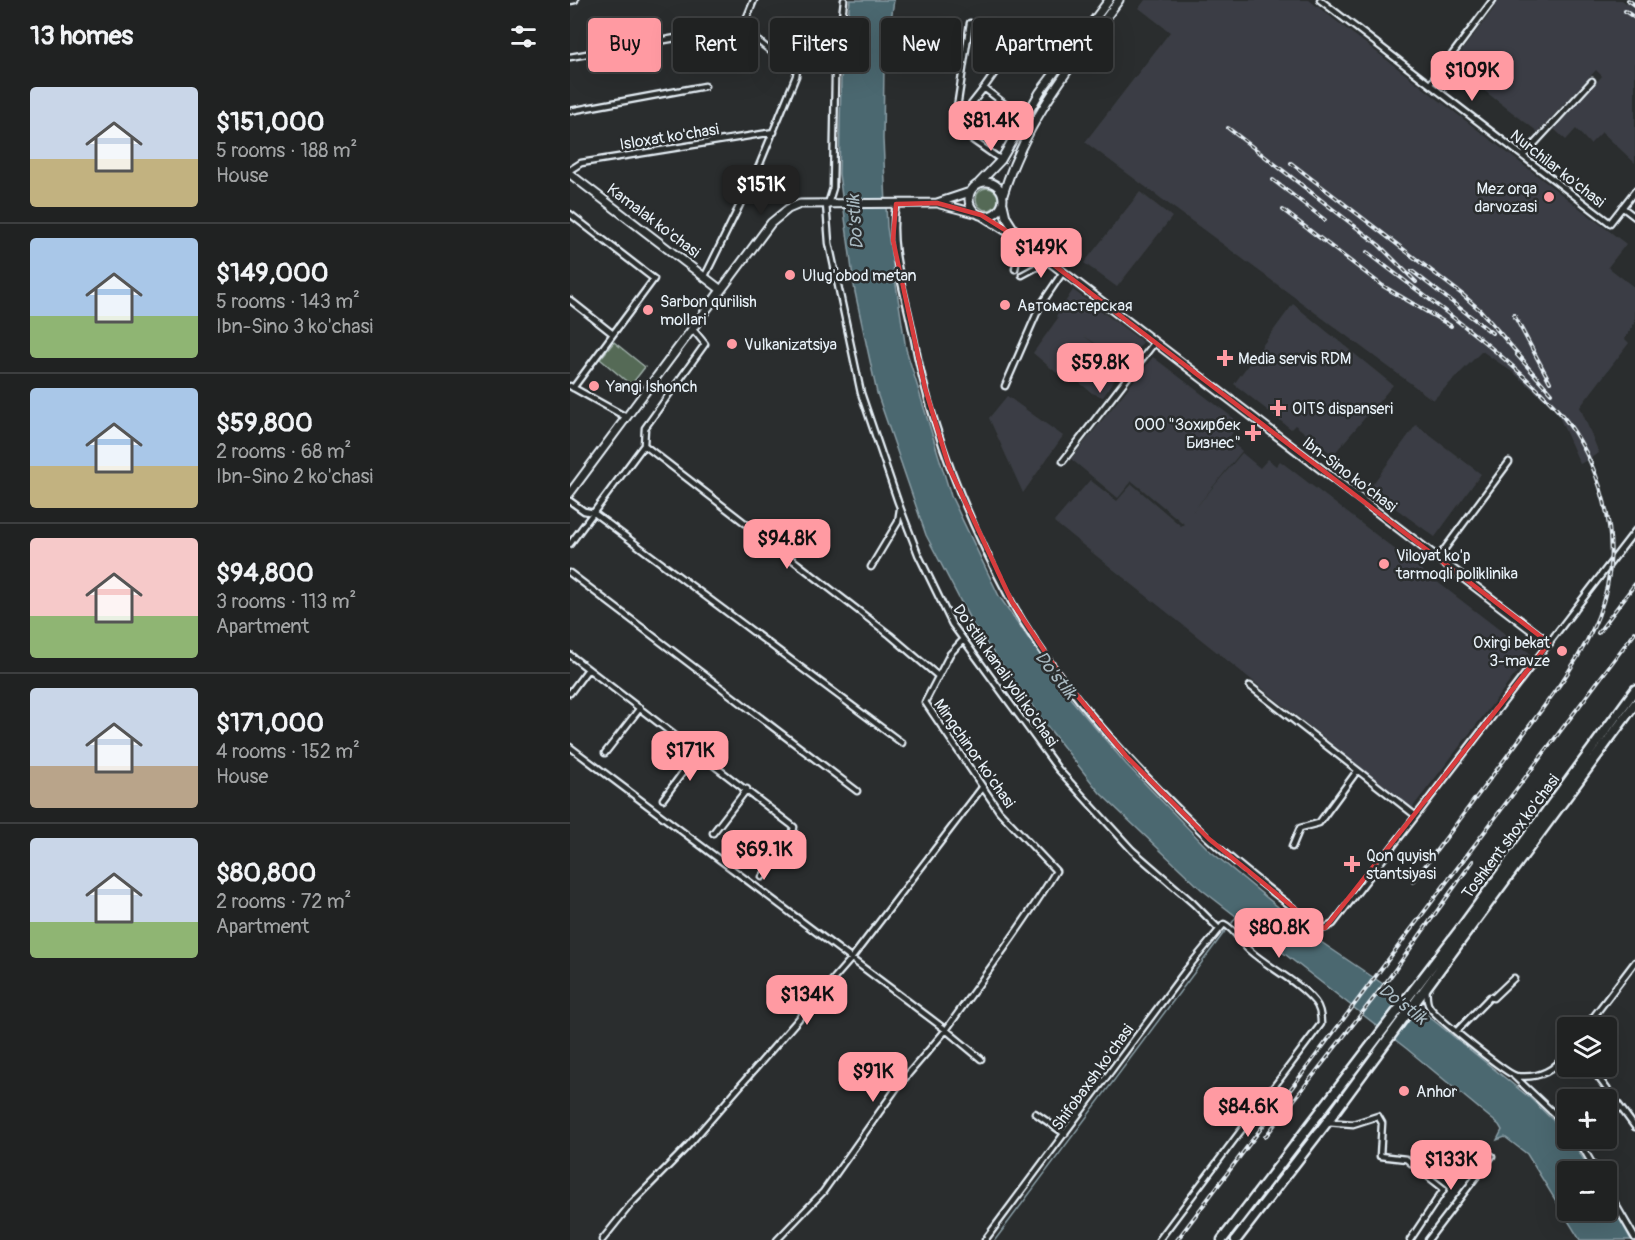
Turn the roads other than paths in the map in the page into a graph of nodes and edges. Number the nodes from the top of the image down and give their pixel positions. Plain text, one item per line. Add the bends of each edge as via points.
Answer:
1 (575, 0) edge
2 (754, 0) edge
3 (844, 0) edge
4 (1108, 0) edge
5 (1119, 0) edge
6 (1320, 0) edge
7 (1492, 0) edge
8 (570, 1) edge
9 (747, 18) edge
10 (970, 23) dead end
11 (673, 39) edge
12 (758, 41) edge
13 (570, 57) edge
14 (995, 72) edge
15 (1592, 81) dead end
16 (1430, 84) junction
17 (705, 86) dead end
18 (984, 88) junction
19 (570, 111) edge
20 (1024, 119) junction
21 (954, 127) junction
22 (774, 132) junction
23 (1523, 156) junction
24 (1001, 160) junction
25 (570, 172) edge
26 (979, 183) junction
27 (1635, 191) edge
28 (970, 192) junction
29 (1003, 195) junction
30 (937, 203) junction
31 (830, 204) junction
32 (894, 204) junction
33 (1003, 204) junction
34 (1622, 207) junction
35 (570, 214) edge
36 (979, 215) junction
37 (1635, 217) edge
38 (1021, 240) junction
39 (1048, 261) junction
40 (1015, 269) dead end
41 (1063, 272) junction
42 (1022, 275) dead end
43 (705, 276) junction
44 (720, 289) junction
45 (570, 300) edge
46 (691, 327) junction
47 (613, 334) junction
48 (1155, 342) junction
49 (1005, 386) dead end
50 (572, 387) edge
51 (626, 417) junction
52 (644, 446) junction
53 (1063, 461) dead end
54 (1509, 462) dead end
55 (570, 493) edge
56 (570, 501) edge
57 (900, 509) junction
58 (594, 513) junction
59 (1635, 531) edge
60 (570, 544) edge
61 (1438, 558) junction
62 (871, 567) dead end
63 (570, 573) edge
64 (963, 640) junction
65 (1549, 643) junction
66 (570, 655) edge
67 (588, 669) junction
68 (938, 676) junction
69 (1250, 686) dead end
70 (1635, 690) edge
71 (570, 693) edge
72 (1635, 704) edge
73 (640, 708) junction
74 (902, 743) dead end
75 (570, 747) edge
76 (698, 752) junction
77 (605, 753) dead end
78 (1357, 771) junction
79 (747, 789) junction
80 (981, 789) junction
81 (857, 791) dead end
82 (663, 799) dead end
83 (1416, 816) junction
84 (713, 833) dead end
85 (1292, 847) dead end
86 (762, 877) dead end
87 (1218, 928) junction
88 (851, 958) junction
89 (1635, 962) edge
90 (1514, 978) dead end
91 (1426, 988) junction
92 (1593, 1017) edge
93 (946, 1030) junction
94 (1456, 1032) junction
95 (981, 1059) dead end
96 (1557, 1067) edge
97 (1514, 1076) junction
98 (1598, 1077) edge
99 (1035, 1113) dead end
100 (1557, 1117) edge
101 (1327, 1122) junction
102 (1635, 1126) edge
103 (1065, 1134) junction
104 (1492, 1156) dead end
105 (1617, 1207) edge
106 (1635, 1238) edge
107 (602, 1240) edge
108 (777, 1240) edge
109 (985, 1240) edge
110 (1159, 1240) edge
111 (1222, 1240) edge
112 (1236, 1240) edge
113 (1410, 1240) edge
114 (1428, 1240) edge

1 - 8 street
2 - 9 street
3 - 31 street, Do'stlik kanali yoli ko'chasi via 835,76
4 - 20 main road
5 - 29 main road via 1044,103 1015,160
6 - 16 street, Nurchilar ko'chasi
7 - 16 street
10 - 21 street
11 - 13 street
12 - 22 street via 777,56 792,58 798,64
14 - 18 street
15 - 23 street
16 - 23 street, Nurchilar ko'chasi
17 - 19 street
18 - 20 street
18 - 21 street
20 - 24 main road
21 - 24 street
22 - 25 street, Isloxat ko'chasi via 582,163
22 - 43 street
23 - 34 street, Nurchilar ko'chasi via 1610,223
24 - 26 main road
25 - 43 main road, Kamalak ko'chasi
26 - 28 main road
26 - 29 main road via 991,182
27 - 34 street
28 - 30 main road
28 - 36 main road via 970,205
29 - 33 main road
30 - 32 main road
30 - 36 main road, Ibn-Sino ko'chasi
31 - 32 main road
31 - 44 main road via 800,204 780,214
31 - 57 street, Do'stlik kanali yoli ko'chasi via 829,243 861,393
32 - 83 street via 893,240 925,388 949,467 1012,602 1059,673 1126,756 1209,839 1316,927 1333,924
33 - 36 main road via 996,213
33 - 38 main road
34 - 37 street
35 - 47 street via 654,279
36 - 38 main road, Ibn-Sino ko'chasi
38 - 39 main road, Ibn-Sino ko'chasi
38 - 40 street
39 - 41 main road, Ibn-Sino ko'chasi
39 - 42 street
41 - 48 main road, Ibn-Sino ko'chasi
41 - 49 street via 1040,306
43 - 44 main road, Kamalak ko'chasi
44 - 46 main road
45 - 47 street
46 - 51 main road
46 - 52 street via 705,344 645,428
47 - 50 street
48 - 53 street
48 - 61 main road, Ibn-Sino ko'chasi
50 - 51 street
51 - 55 main road
52 - 58 street
52 - 68 street
54 - 61 street
56 - 58 street
57 - 62 street via 898,522
57 - 64 street, Do'stlik kanali yoli ko'chasi via 923,564
58 - 60 street
58 - 74 street
59 - 65 street
61 - 65 main road, Ibn-Sino ko'chasi
63 - 81 street
64 - 68 street, Mingchinor ko'chasi
64 - 87 street, Do'stlik kanali yoli ko'chasi via 1066,778 1132,850
65 - 83 street
66 - 67 street
67 - 71 street
67 - 73 street
68 - 80 street, Mingchinor ko'chasi via 925,702
69 - 78 street
70 - 111 highway, Toshkent shox ko'chasi via 1461,928
72 - 91 highway, Toshkent shox ko'chasi
73 - 76 street
73 - 77 street
75 - 88 street
76 - 79 street
76 - 82 street
78 - 83 street
78 - 85 street via 1319,823 1300,828
79 - 84 street
79 - 86 street via 794,826 792,838
80 - 88 street
80 - 93 street, Mingchinor ko'chasi via 1056,871 1034,909
87 - 103 street, Shifobaxsh ko'chasi
87 - 110 street, Do'stlik kanali yoli ko'chasi via 1224,924 1231,927 1238,940 1315,1002 1321,1024
88 - 93 street
88 - 107 street
89 - 92 street
90 - 94 street
91 - 94 street via 1428,1006
91 - 101 highway, Toshkent shox ko'chasi
93 - 95 street
93 - 108 street via 898,1086 823,1192
94 - 97 street
96 - 97 street via 1536,1076
97 - 100 street
98 - 102 street
99 - 103 street
101 - 112 highway
101 - 113 street via 1353,1124 1378,1116 1382,1123 1380,1156 1406,1159 1444,1189
103 - 109 street, Shifobaxsh ko'chasi
104 - 114 street
105 - 106 street

